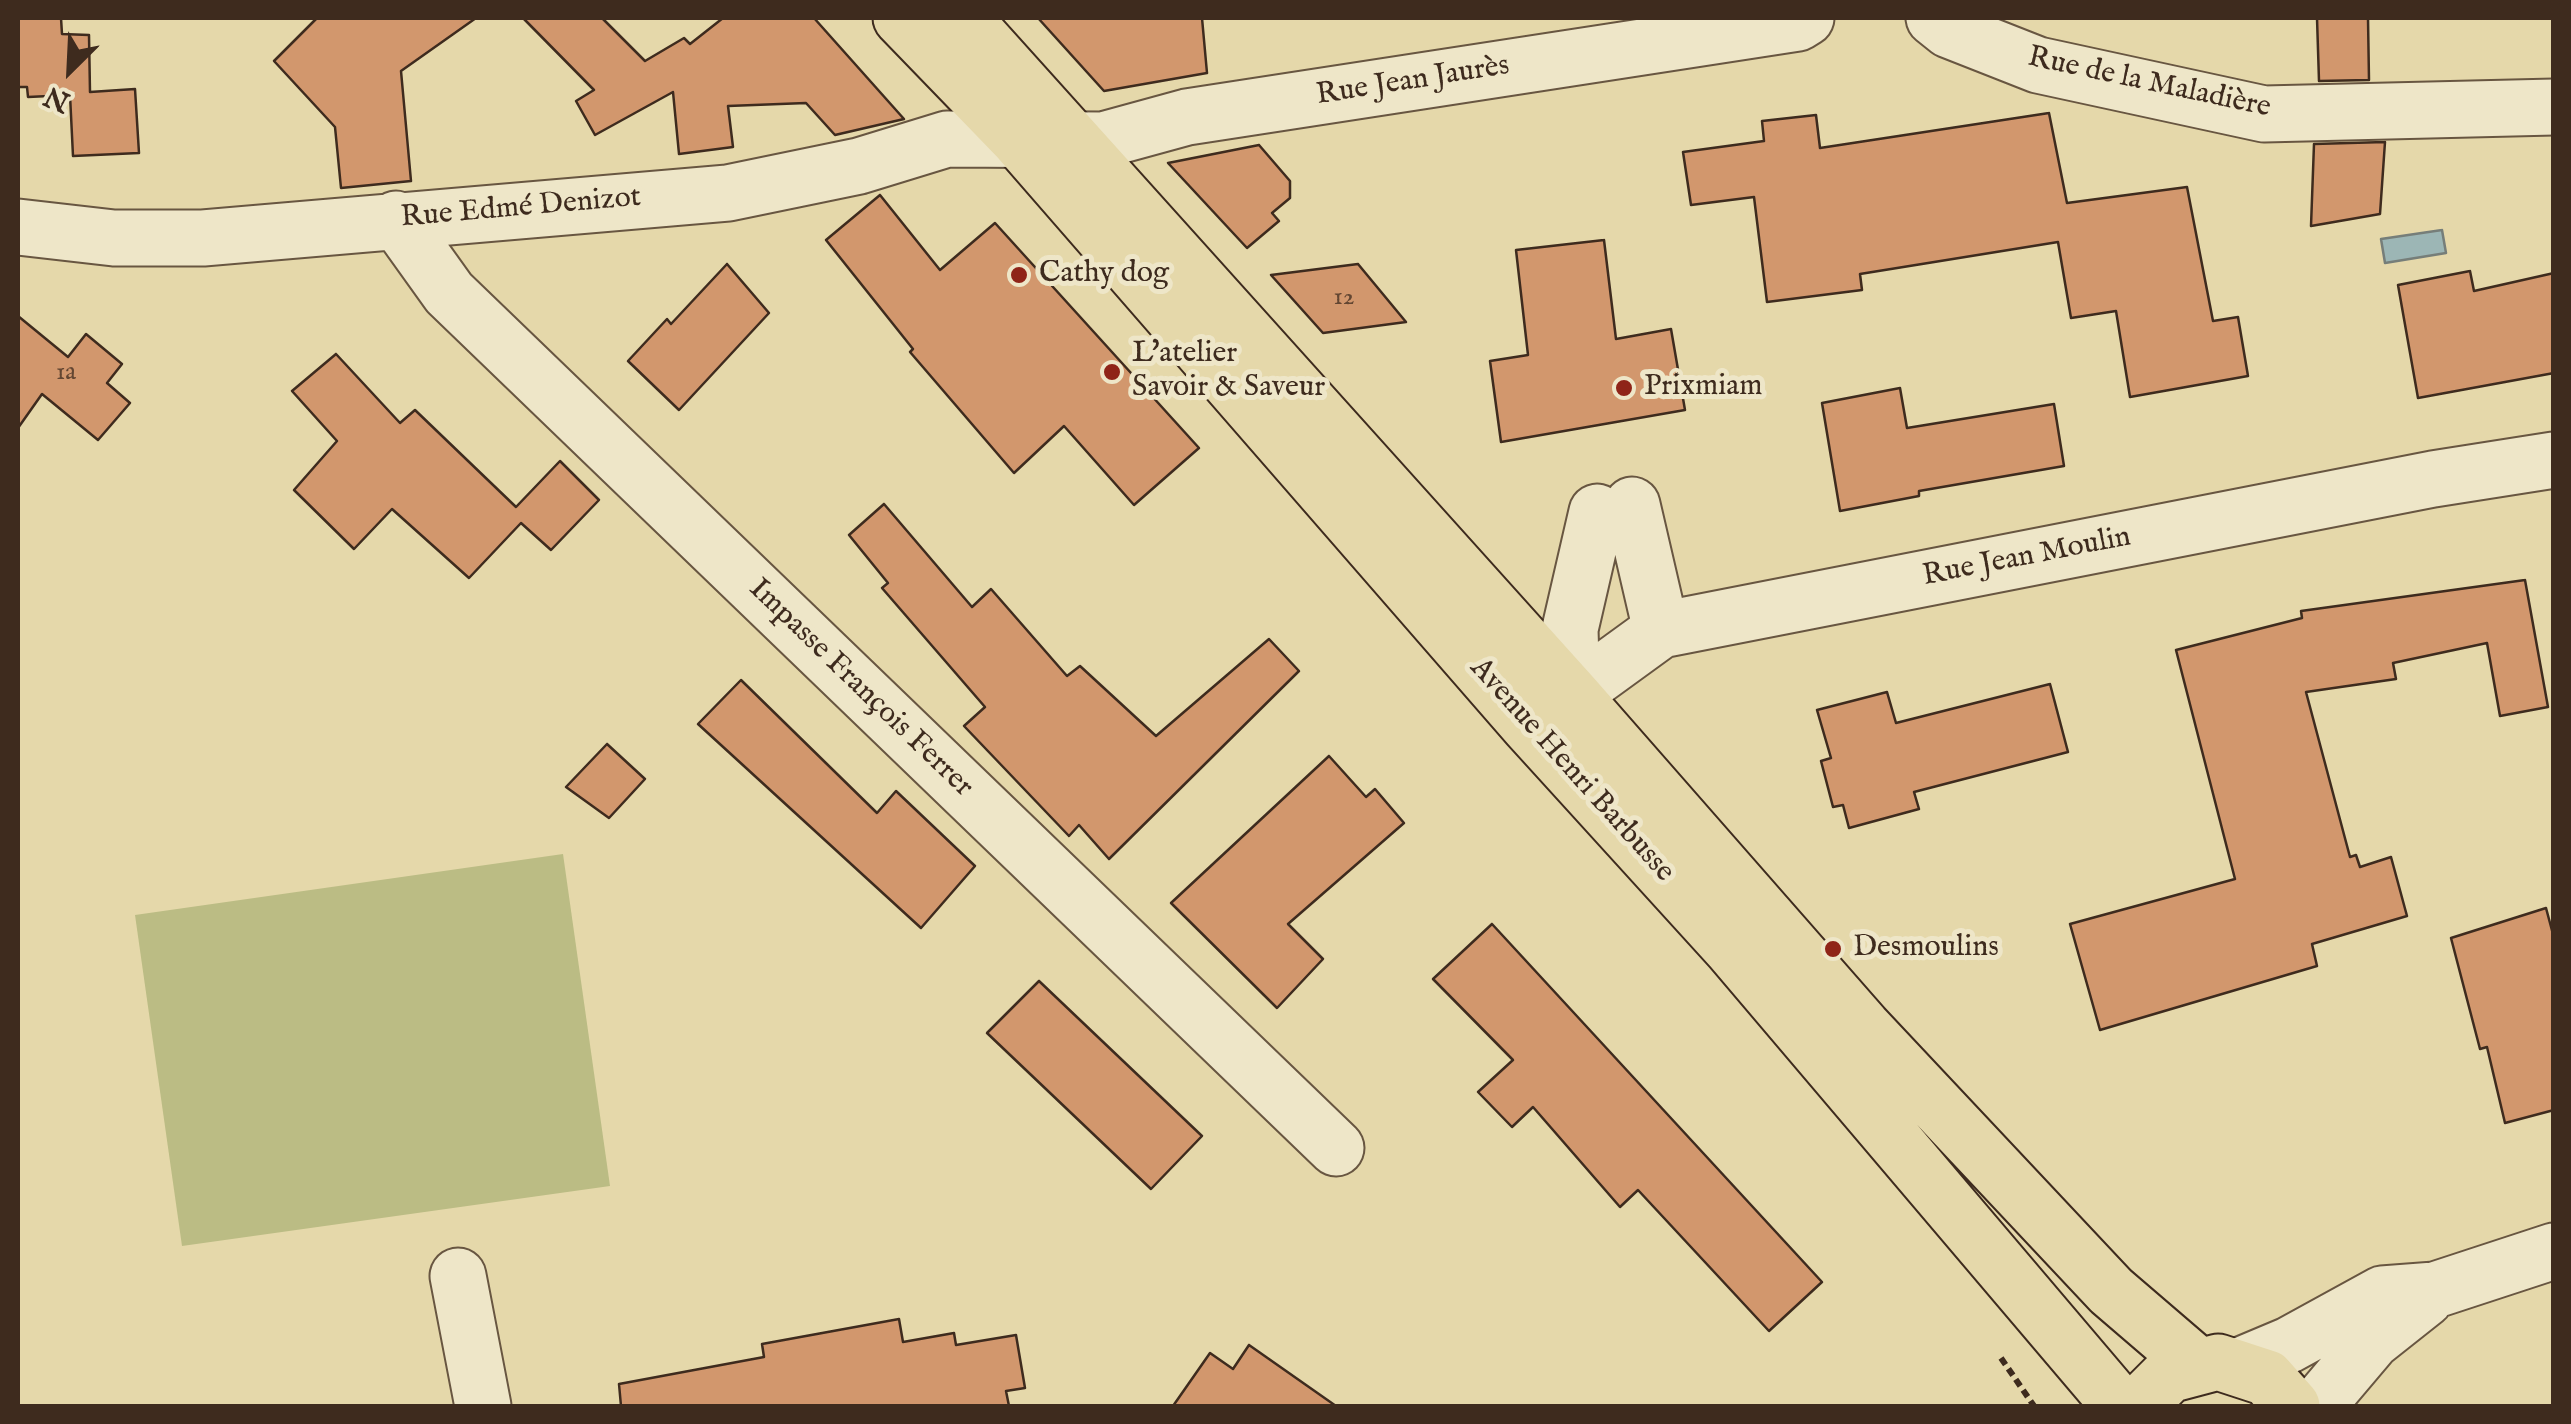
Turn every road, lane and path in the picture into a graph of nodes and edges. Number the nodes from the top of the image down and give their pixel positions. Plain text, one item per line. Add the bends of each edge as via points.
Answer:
1 (901, 18) edge
2 (963, 18) edge
3 (1806, 18) edge
4 (1934, 18) edge
5 (1630, 33) edge
6 (2554, 107) edge
7 (1018, 139) junction
8 (1072, 142) junction
9 (396, 219) junction
10 (18, 227) edge
11 (2554, 460) edge
12 (1661, 630) junction
13 (1551, 710) junction
14 (1336, 1148) dead end
15 (2554, 1251) edge
16 (458, 1276) dead end
17 (2434, 1290) junction
18 (2218, 1365) junction
19 (483, 1406) edge
20 (2120, 1406) edge
21 (2138, 1406) edge
22 (2292, 1406) edge
23 (2317, 1406) edge

1 - 7 main road, Avenue Henri Barbusse
2 - 8 main road, Avenue Henri Barbusse
3 - 5 street, Rue Jean Jaurès
4 - 6 street, Rue de la Maladière via 2038,65 2264,114
5 - 8 street, Rue Jean Jaurès
7 - 8 street, Rue Jean Jaurès
7 - 9 street, Rue Edmé Denizot via 947,139 728,194
7 - 13 main road, Avenue Henri Barbusse
8 - 13 main road, Avenue Henri Barbusse
9 - 10 street, Rue Edmé Denizot via 203,238 114,238
9 - 14 street, Impasse François Ferrer via 449,293
11 - 12 street, Rue Jean Moulin
12 - 13 street, Rue Jean Moulin
12 - 13 street via 1614,509 1570,630
13 - 18 main road, Avenue Henri Barbusse via 2111,1291
13 - 20 main road, Avenue Henri Barbusse via 1732,948
15 - 17 street
16 - 19 street
17 - 18 street via 2382,1294 2289,1345
17 - 23 street via 2372,1341
18 - 21 main road via 2169,1375
18 - 22 main road, Avenue Henri Barbusse via 2267,1378

